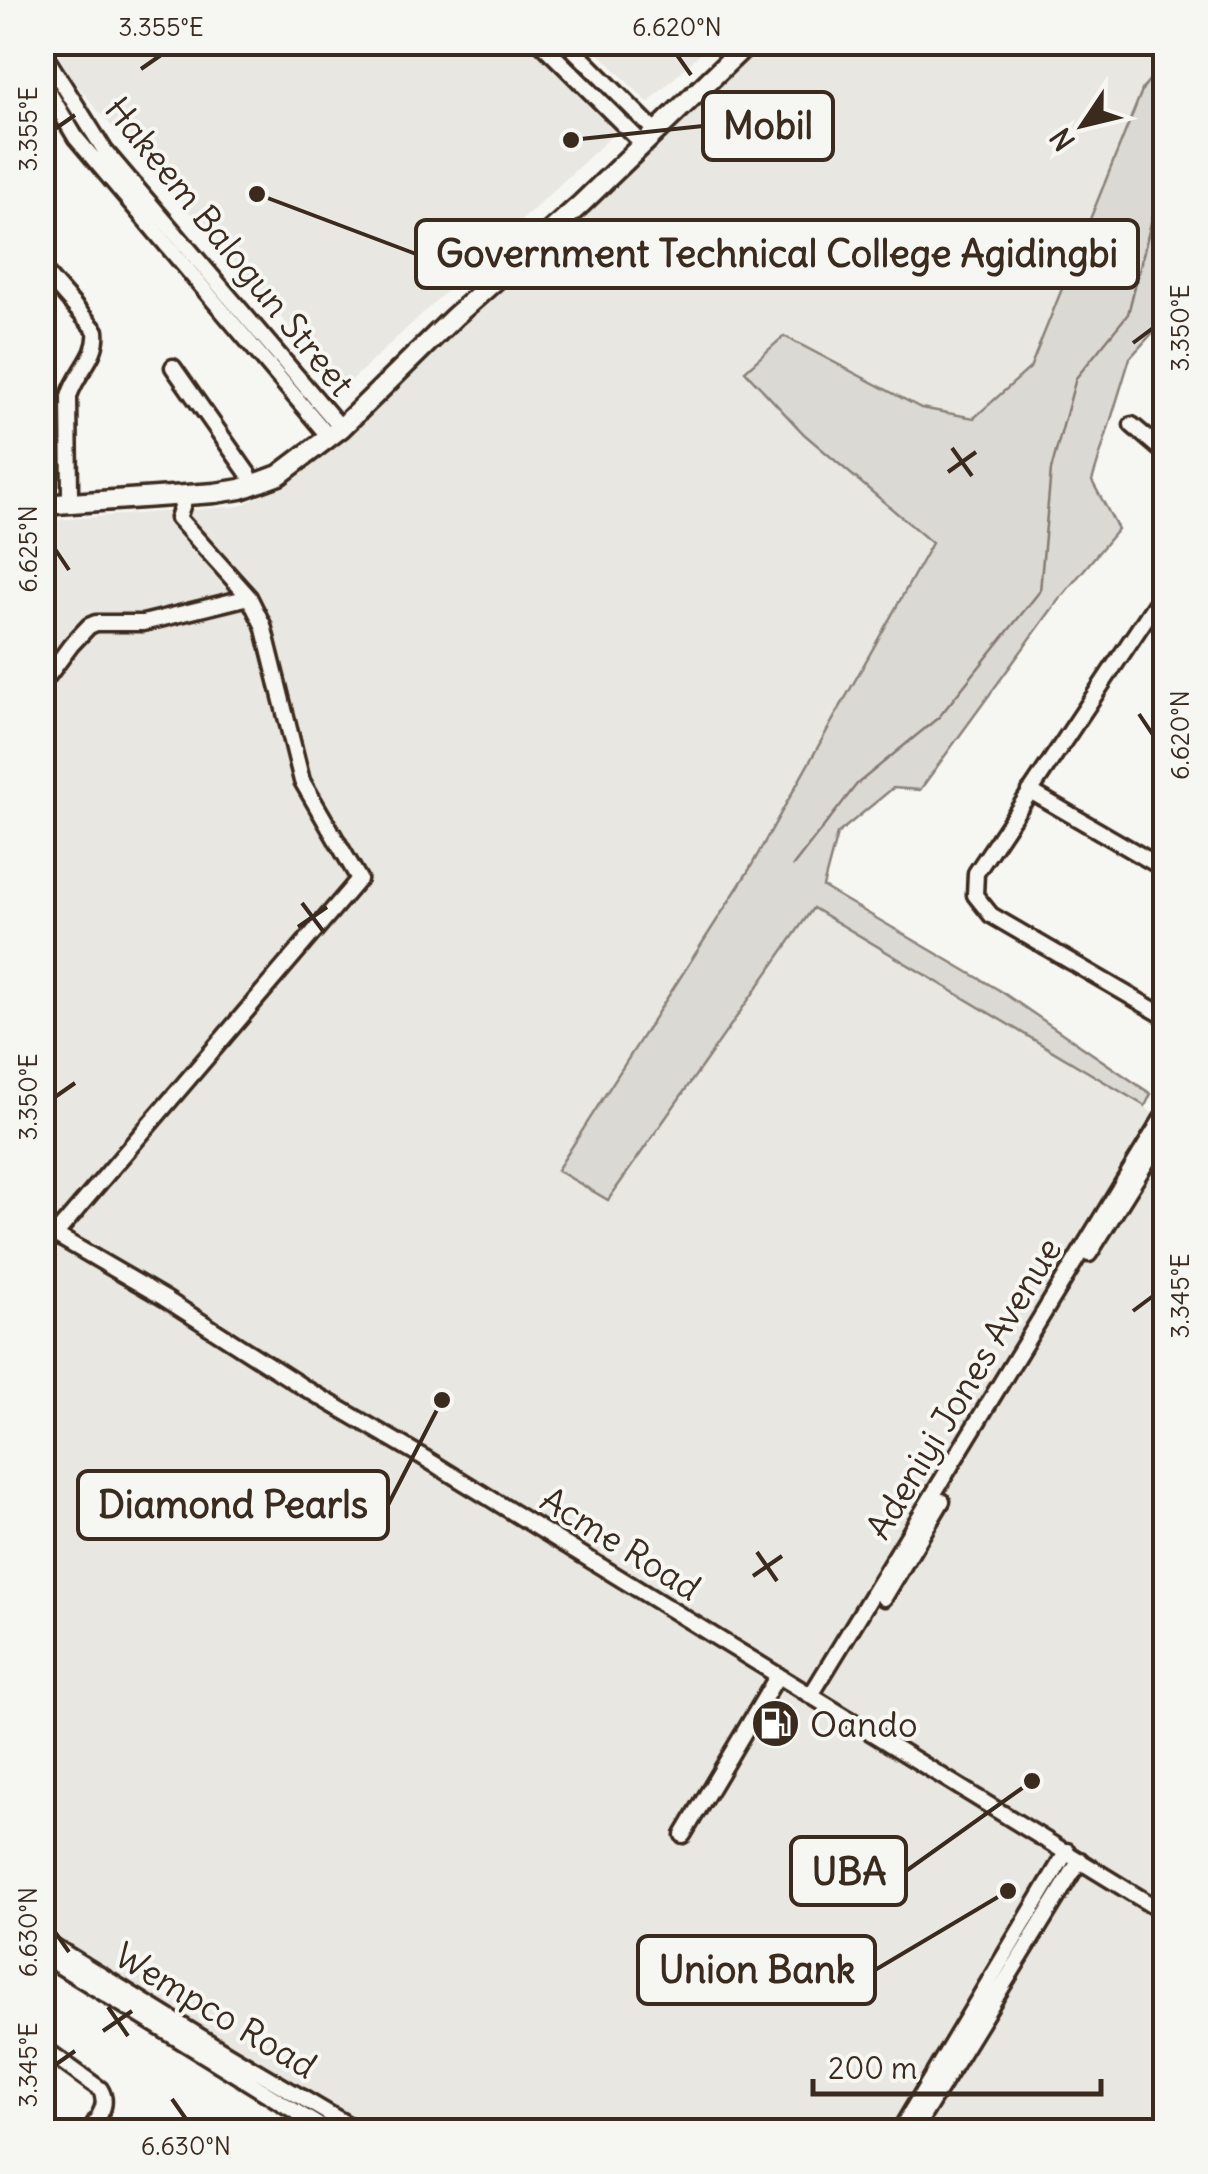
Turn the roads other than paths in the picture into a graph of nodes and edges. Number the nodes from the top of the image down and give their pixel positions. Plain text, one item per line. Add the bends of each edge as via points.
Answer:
1 (540, 42) edge
2 (566, 42) edge
3 (735, 42) edge
4 (748, 42) edge
5 (42, 51) edge
6 (42, 81) edge
7 (607, 84) junction
8 (594, 97) junction
9 (646, 135) junction
10 (42, 269) edge
11 (230, 308) junction
12 (173, 367) dead end
13 (1132, 425) dead end
14 (332, 428) junction
15 (1166, 454) edge
16 (248, 475) junction
17 (70, 495) junction
18 (186, 495) junction
19 (42, 496) edge
20 (42, 505) edge
21 (1166, 588) edge
22 (249, 597) junction
23 (42, 684) edge
24 (1030, 791) junction
25 (1166, 870) edge
26 (1166, 1017) edge
27 (1166, 1112) edge
28 (1166, 1132) edge
29 (49, 1231) edge
30 (778, 1675) junction
31 (816, 1698) junction
32 (683, 1835) dead end
33 (1074, 1856) junction
34 (1166, 1914) edge
35 (42, 1939) edge
36 (42, 1955) edge
37 (1009, 1963) junction
38 (42, 2047) edge
39 (89, 2132) edge
40 (329, 2132) edge
41 (360, 2132) edge
42 (899, 2132) edge
43 (913, 2132) edge

1 - 8 street
2 - 7 street
3 - 9 main road
4 - 9 main road
5 - 11 street, Hakeem Balogun Street via 105,151
6 - 11 street, Hakeem Balogun Street via 76,138
7 - 8 street
7 - 9 street
8 - 9 street
9 - 14 main road
10 - 17 street via 96,331 94,351 69,397
11 - 14 street, Hakeem Balogun Street
12 - 16 street
13 - 15 street
14 - 16 main road
14 - 18 main road via 268,481
16 - 17 main road
17 - 19 main road
18 - 20 main road
18 - 22 street via 180,523
21 - 24 street
22 - 23 street via 142,623 96,623
22 - 29 street via 263,625 302,780 359,879
24 - 25 street
24 - 26 street via 976,873 980,906
27 - 31 street, Adeniyi Jones Avenue
28 - 31 street, Adeniyi Jones Avenue
29 - 30 street, Acme Road
30 - 31 street, Acme Road
30 - 32 street
31 - 33 street, Acme Road
33 - 34 street, Acme Road
33 - 37 street
35 - 41 street, Wempco Road
36 - 40 street, Wempco Road
37 - 42 street
37 - 43 street
38 - 39 street via 106,2098

